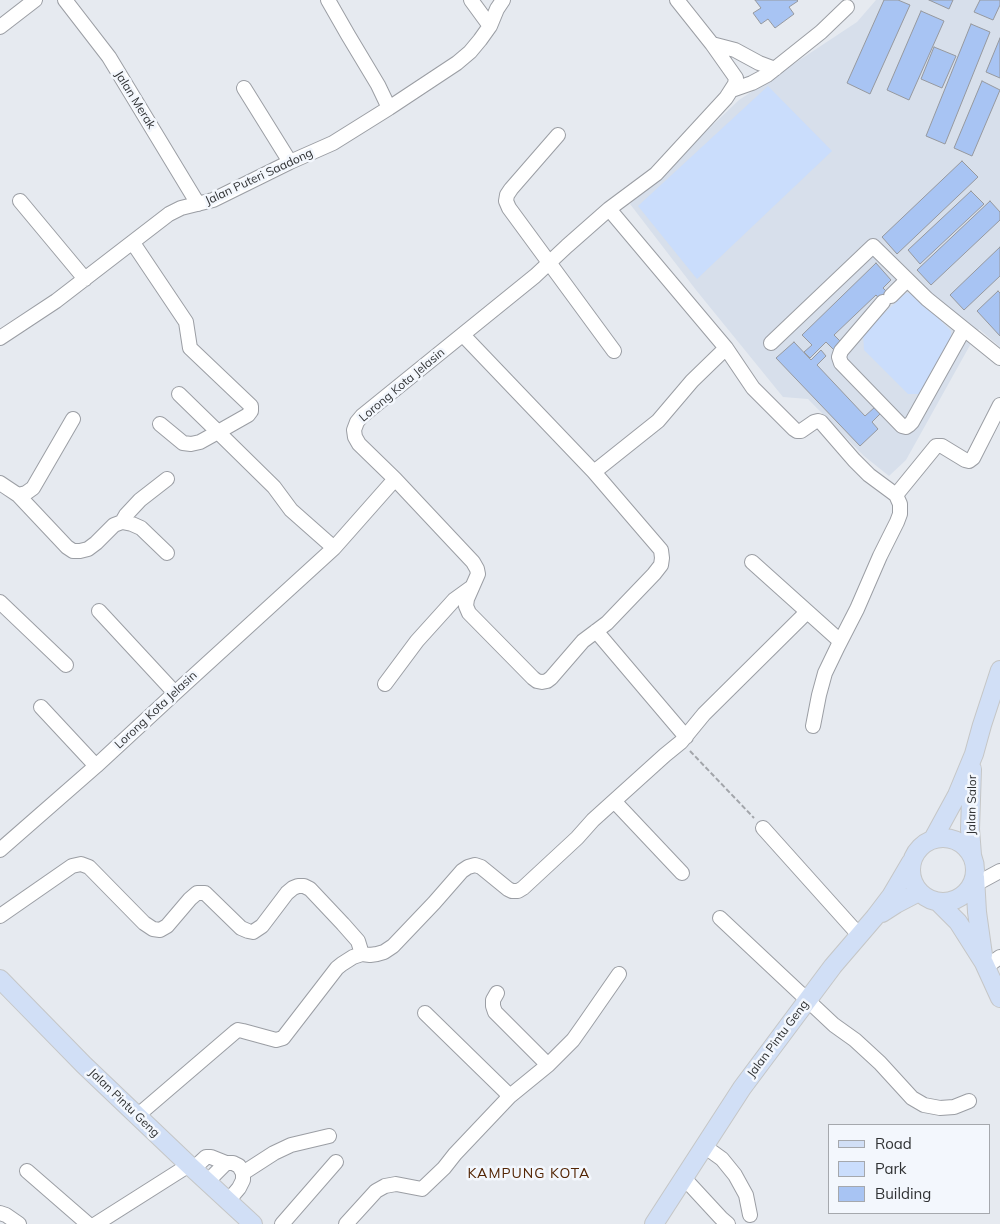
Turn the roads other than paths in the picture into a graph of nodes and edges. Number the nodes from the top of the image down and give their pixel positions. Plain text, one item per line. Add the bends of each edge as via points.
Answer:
1 (35, 0) edge
2 (65, 0) edge
3 (328, 0) edge
4 (471, 0) edge
5 (503, 0) edge
6 (676, 0) edge
7 (846, 7) dead end
8 (490, 26) junction
9 (0, 27) edge
10 (712, 44) junction
11 (775, 69) junction
12 (244, 88) dead end
13 (732, 90) junction
14 (389, 108) junction
15 (558, 134) dead end
16 (290, 162) junction
17 (20, 201) dead end
18 (198, 204) junction
19 (609, 209) junction
20 (133, 243) junction
21 (549, 263) junction
22 (85, 279) junction
23 (907, 280) junction
24 (964, 328) junction
25 (463, 335) junction
26 (0, 338) edge
27 (771, 343) dead end
28 (726, 348) junction
29 (614, 350) dead end
30 (1000, 358) edge
31 (179, 394) dead end
32 (1000, 405) edge
33 (73, 419) dead end
34 (160, 424) dead end
35 (218, 432) junction
36 (594, 472) junction
37 (167, 479) dead end
38 (395, 479) junction
39 (0, 483) edge
40 (18, 495) junction
41 (896, 495) junction
42 (122, 522) junction
43 (334, 548) junction
44 (167, 553) dead end
45 (752, 562) dead end
46 (473, 586) junction
47 (0, 602) edge
48 (98, 611) dead end
49 (807, 612) junction
50 (596, 631) junction
51 (840, 641) junction
52 (66, 665) dead end
53 (1000, 670) edge
54 (385, 684) dead end
55 (175, 692) junction
56 (41, 707) dead end
57 (813, 726) dead end
58 (684, 740) junction
59 (974, 754) junction
60 (96, 766) junction
61 (614, 801) junction
62 (763, 828) road end
63 (933, 839) junction
64 (0, 850) edge
65 (972, 855) junction
66 (911, 862) junction
67 (1000, 871) edge
68 (682, 873) dead end
69 (976, 880) junction
70 (919, 892) junction
71 (938, 902) junction
72 (0, 916) edge
73 (876, 917) junction
74 (720, 918) dead end
75 (859, 935) junction
76 (362, 954) junction
77 (990, 962) edge
78 (619, 974) dead end
79 (0, 979) edge
80 (497, 993) dead end
81 (1000, 998) edge
82 (808, 1000) junction
83 (426, 1013) dead end
84 (548, 1065) junction
85 (510, 1096) junction
86 (969, 1101) dead end
87 (137, 1116) junction
88 (330, 1136) dead end
89 (704, 1146) junction
90 (336, 1162) dead end
91 (226, 1163) junction
92 (191, 1167) junction
93 (26, 1171) dead end
94 (243, 1173) junction
95 (684, 1178) junction
96 (207, 1182) junction
97 (228, 1201) junction
98 (0, 1213) edge
99 (750, 1215) dead end
100 (19, 1224) edge
101 (88, 1224) edge
102 (96, 1224) edge
103 (252, 1224) edge
104 (282, 1224) edge
105 (346, 1224) edge
106 (654, 1224) edge
107 (728, 1224) edge

1 - 9 street
2 - 18 street, Jalan Merak via 109,57
3 - 14 street
4 - 8 street
5 - 8 street, Jalan Puteri Saadong
6 - 10 street
7 - 11 street
8 - 14 street, Jalan Puteri Saadong via 457,63
10 - 11 street via 734,50
10 - 13 street via 736,78
11 - 13 street
12 - 16 street
13 - 19 street, Lorong Kota Jelasin via 656,174
14 - 16 street, Jalan Puteri Saadong via 333,143
15 - 21 street via 510,189 506,201
16 - 18 street, Jalan Puteri Saadong via 213,200
17 - 22 street
18 - 20 street, Jalan Puteri Saadong via 169,214
19 - 21 street, Lorong Kota Jelasin
19 - 28 street
20 - 22 street, Jalan Puteri Saadong
20 - 35 street via 186,322 190,348 251,406 248,415
21 - 25 street, Lorong Kota Jelasin
21 - 29 street
22 - 26 street, Jalan Puteri Saadong
23 - 24 street
23 - 24 street via 839,357 841,363 902,426 912,422
23 - 27 street via 873,246
24 - 30 street
25 - 36 street
25 - 38 street, Lorong Kota Jelasin via 357,422 354,430 359,444
28 - 36 street via 658,421
28 - 41 street via 754,388 794,429 801,432 814,422 821,422 869,475
31 - 35 street
32 - 41 street via 973,458 965,460 942,446 936,446
33 - 40 street via 33,488
34 - 35 street via 183,443 200,442
35 - 43 street via 274,487 291,510
36 - 50 street via 661,550 662,558 654,574
37 - 42 street via 140,500
38 - 43 street, Lorong Kota Jelasin
38 - 46 street via 473,562 478,574
39 - 40 street
40 - 42 street via 73,551 88,549 114,525
41 - 51 street via 900,514
42 - 44 street via 141,528
43 - 55 street, Lorong Kota Jelasin
45 - 49 street
46 - 50 street via 467,599 469,613 537,681 551,678
46 - 54 street via 454,600 417,641
47 - 52 street
48 - 55 street
49 - 51 street
49 - 58 street via 704,714
50 - 58 street
51 - 57 street via 819,695
53 - 59 main road, Jalan Salor
55 - 60 street, Lorong Kota Jelasin
56 - 60 street
58 - 61 street
59 - 63 main road, Jalan Salor
59 - 65 main road, Jalan Salor via 970,799
60 - 64 street, Lorong Kota Jelasin
61 - 68 street
61 - 76 street via 523,888 512,891 480,867 468,867 393,946 377,954
62 - 75 street
63 - 65 main road via 951,838 960,842
63 - 66 main road via 923,844
65 - 69 main road
66 - 70 main road via 910,873
66 - 73 main road, Jalan Pintu Geng
67 - 69 street
69 - 71 main road via 958,899
69 - 77 main road via 977,912
70 - 71 main road
70 - 73 main road
71 - 77 main road
72 - 76 street via 72,866 81,864 89,867 144,923 160,930 197,892 205,892 241,928 253,932 262,926 293,888 304,886 343,924 358,942
73 - 75 main road, Jalan Pintu Geng
74 - 82 street
75 - 82 main road, Jalan Pintu Geng
76 - 87 street via 353,956 337,968 283,1038 276,1040 238,1030
77 - 81 main road
78 - 84 street via 573,1040
79 - 87 main road, Jalan Pintu Geng
80 - 84 street via 493,1000 495,1012
82 - 86 street via 880,1063 912,1098 924,1105 940,1108
82 - 89 main road, Jalan Pintu Geng via 742,1088
83 - 85 street
84 - 85 street
85 - 105 street via 422,1189 396,1184 385,1186 376,1191
87 - 92 main road, Jalan Pintu Geng
88 - 94 street via 274,1153
89 - 95 main road, Jalan Pintu Geng
89 - 99 street via 722,1159 735,1175 746,1195
90 - 104 street
91 - 92 street via 206,1157
91 - 94 street via 233,1163
91 - 96 street
92 - 96 main road, Jalan Pintu Geng
92 - 102 street
93 - 101 street
94 - 97 street via 239,1188
95 - 106 main road, Jalan Pintu Geng
95 - 107 street
96 - 97 main road, Jalan Pintu Geng
97 - 103 main road, Jalan Pintu Geng
98 - 100 street

